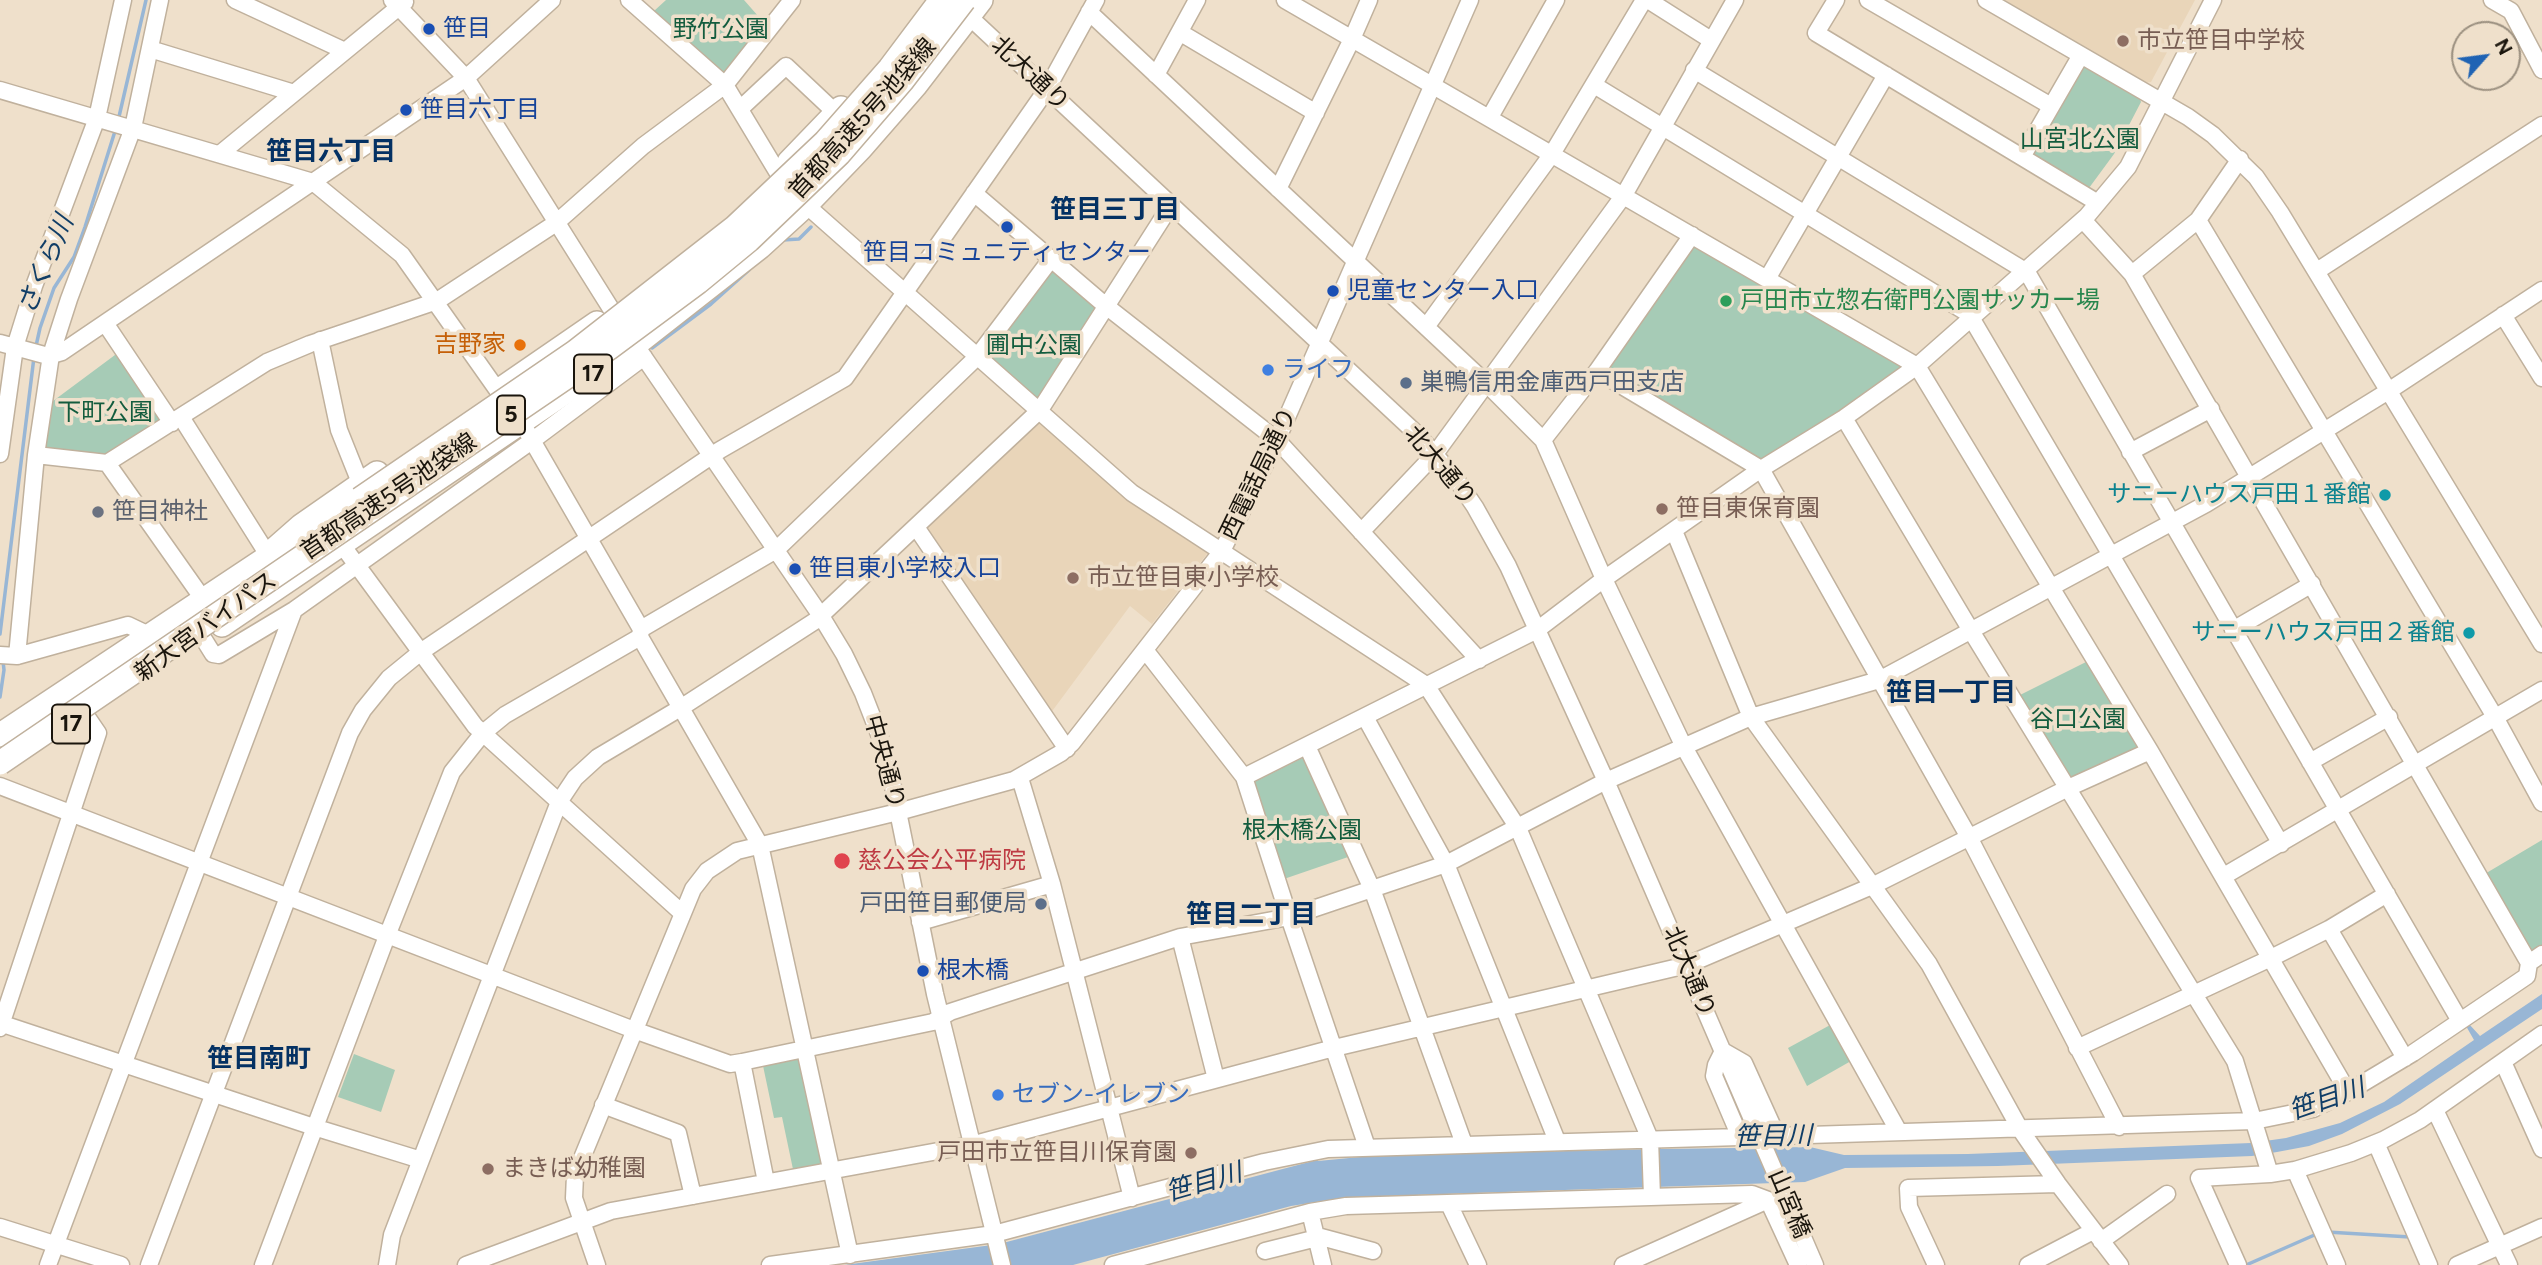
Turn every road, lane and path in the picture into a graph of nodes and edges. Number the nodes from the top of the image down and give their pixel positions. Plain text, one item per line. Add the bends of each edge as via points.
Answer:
1 (123, 0) edge
2 (160, 0) edge
3 (235, 0) edge
4 (552, 0) edge
5 (629, 0) edge
6 (792, 0) edge
7 (927, 0) edge
8 (941, 0) edge
9 (953, 0) edge
10 (1197, 0) edge
11 (1285, 0) edge
12 (1369, 0) edge
13 (1470, 0) edge
14 (1556, 0) edge
15 (1646, 0) edge
16 (1735, 0) edge
17 (1836, 0) edge
18 (1868, 0) edge
19 (1986, 0) edge
20 (2213, 0) edge
21 (2492, 0) edge
22 (400, 3) edge
23 (971, 5) edge
24 (1093, 6) edge
25 (2516, 6) edge
26 (1181, 33) junction
27 (1352, 39) junction
28 (1711, 40) junction
29 (920, 44) dead end
30 (150, 49) junction
31 (345, 51) junction
32 (2081, 55) junction
33 (1694, 70) junction
34 (2542, 70) edge
35 (1156, 75) junction
36 (1886, 75) junction
37 (466, 78) junction
38 (1433, 84) junction
39 (725, 85) junction
40 (1594, 85) junction
41 (1047, 89) junction
42 (0, 90) edge
43 (294, 93) junction
44 (2163, 102) junction
45 (2050, 106) junction
46 (740, 108) junction
47 (1316, 113) junction
48 (1490, 117) junction
49 (116, 123) junction
50 (2542, 125) edge
51 (1663, 126) junction
52 (834, 140) junction
53 (221, 153) junction
54 (1552, 154) junction
55 (2022, 158) junction
56 (1839, 159) junction
57 (2240, 159) junction
58 (313, 182) junction
59 (797, 183) junction
60 (1278, 189) junction
61 (974, 193) junction
62 (1624, 195) junction
63 (2098, 203) junction
64 (1171, 205) junction
65 (1806, 214) junction
66 (2082, 220) junction
67 (2197, 220) junction
68 (556, 223) junction
69 (1692, 235) junction
70 (1051, 259) junction
71 (1355, 261) junction
72 (2316, 271) junction
73 (2027, 272) junction
74 (2132, 274) junction
75 (1767, 279) junction
76 (2542, 289) edge
77 (905, 293) junction
78 (437, 301) junction
79 (652, 305) dead end
80 (1106, 306) junction
81 (613, 312) junction
82 (2503, 315) junction
83 (1973, 318) junction
84 (105, 323) junction
85 (1426, 327) junction
86 (320, 340) junction
87 (1320, 344) junction
88 (13, 346) edge
89 (640, 351) junction
90 (50, 355) junction
91 (977, 357) junction
92 (1917, 366) junction
93 (1597, 371) junction
94 (2542, 378) edge
95 (1486, 383) junction
96 (2389, 390) junction
97 (498, 391) junction
98 (2211, 409) junction
99 (1040, 410) junction
100 (1844, 418) junction
101 (177, 420) junction
102 (528, 431) junction
103 (2324, 431) junction
104 (1277, 440) junction
105 (1543, 440) junction
106 (2130, 452) junction
107 (0, 454) edge
108 (1435, 454) junction
109 (712, 455) junction
110 (36, 456) junction
111 (107, 463) junction
112 (1761, 469) junction
113 (2251, 477) junction
114 (360, 485) junction
115 (2170, 523) junction
116 (916, 527) junction
117 (1674, 531) junction
118 (1361, 532) junction
119 (590, 538) junction
120 (342, 545) junction
121 (776, 550) junction
122 (1222, 551) junction
123 (2112, 554) junction
124 (268, 555) junction
125 (357, 566) junction
126 (1604, 579) junction
127 (2312, 584) junction
128 (2050, 587) junction
129 (203, 599) junction
130 (295, 610) junction
131 (821, 616) junction
132 (2536, 622) edge
133 (1537, 630) junction
134 (1970, 630) junction
135 (2233, 630) junction
136 (640, 633) junction
137 (149, 635) junction
138 (203, 638) junction
139 (2542, 644) edge
140 (1145, 650) junction
141 (422, 652) junction
142 (9, 656) edge
143 (1479, 660) junction
144 (142, 674) junction
145 (1879, 680) junction
146 (1426, 685) junction
147 (2542, 690) edge
148 (682, 707) junction
149 (85, 714) junction
150 (1365, 717) junction
151 (1751, 717) junction
152 (2389, 717) junction
153 (2495, 717) junction
154 (483, 733) junction
155 (0, 735) edge
156 (0, 746) edge
157 (1307, 746) junction
158 (1684, 747) junction
159 (1067, 749) junction
160 (2150, 751) junction
161 (2309, 762) junction
162 (0, 763) edge
163 (2415, 763) junction
164 (0, 773) edge
165 (1244, 777) junction
166 (1020, 778) junction
167 (1606, 781) junction
168 (0, 786) edge
169 (2068, 788) junction
170 (559, 802) junction
171 (2542, 803) edge
172 (2338, 810) junction
173 (898, 812) junction
174 (71, 814) junction
175 (1518, 828) junction
176 (1970, 839) junction
177 (2281, 844) junction
178 (760, 845) junction
179 (200, 864) junction
180 (1446, 864) junction
181 (2224, 876) junction
182 (1052, 884) junction
183 (1872, 886) junction
184 (1372, 889) junction
185 (2387, 894) junction
186 (288, 898) junction
187 (682, 913) junction
188 (1289, 918) junction
189 (920, 922) junction
190 (1783, 925) junction
191 (2329, 929) junction
192 (387, 936) junction
193 (1180, 937) junction
194 (2272, 958) junction
195 (2536, 958) edge
196 (1687, 965) junction
197 (1074, 972) junction
198 (493, 976) junction
199 (1588, 989) junction
200 (2195, 993) junction
201 (1503, 1009) junction
202 (942, 1018) junction
203 (2460, 1021) junction
204 (1, 1025) edge
205 (1423, 1027) junction
206 (634, 1030) junction
207 (2542, 1034) edge
208 (1333, 1048) junction
209 (2077, 1048) junction
210 (806, 1049) junction
211 (1723, 1051) junction
212 (2405, 1058) junction
213 (742, 1062) junction
214 (2503, 1062) junction
215 (125, 1064) junction
216 (1732, 1071) joint
217 (1216, 1079) junction
218 (2348, 1092) junction
219 (213, 1094) junction
220 (603, 1105) junction
221 (1108, 1107) junction
222 (2435, 1110) junction
223 (2255, 1123) junction
224 (315, 1127) junction
225 (2119, 1127) junction
226 (1899, 1132) junction
227 (2022, 1133) junction
228 (1556, 1141) junction
229 (1650, 1141) junction
230 (2376, 1143) junction
231 (1464, 1144) junction
232 (971, 1145) junction
233 (1367, 1147) junction
234 (2542, 1149) edge
235 (421, 1160) junction
236 (832, 1170) junction
237 (2295, 1170) junction
238 (2269, 1172) junction
239 (766, 1182) junction
240 (2057, 1182) junction
241 (2167, 1194) dead end
242 (693, 1196) junction
243 (1652, 1196) junction
244 (1132, 1198) junction
245 (1768, 1200) junction
246 (1449, 1203) junction
247 (1310, 1212) junction
248 (582, 1222) junction
249 (0, 1227) edge
250 (2542, 1227) edge
251 (995, 1236) junction
252 (2097, 1236) junction
253 (1317, 1238) junction
254 (56, 1245) junction
255 (2501, 1246) junction
256 (1265, 1251) dead end
257 (1373, 1251) dead end
258 (850, 1255) junction
259 (1155, 1260) edge
260 (1809, 1263) edge
261 (48, 1265) edge
262 (121, 1265) edge
263 (149, 1265) edge
264 (263, 1265) edge
265 (387, 1265) edge
266 (466, 1265) edge
267 (597, 1265) edge
268 (770, 1265) edge
269 (1002, 1265) edge
270 (1113, 1265) edge
271 (1323, 1265) edge
272 (1478, 1265) edge
273 (1623, 1265) edge
274 (1936, 1265) edge
275 (2028, 1265) edge
276 (2120, 1265) edge
277 (2238, 1265) edge
278 (2337, 1265) edge
279 (2430, 1265) edge
280 (2457, 1265) edge
281 (2509, 1265) edge

1 - 49 street
2 - 30 street
3 - 31 street
4 - 37 street
5 - 39 street
6 - 39 street
7 - 52 highway, 17
8 - 156 highway, 首都高速5号池袋線 / 5, bridge via 890,68 825,142 684,269 575,352
9 - 23 street, 北大通り
10 - 26 street
11 - 27 street
12 - 27 street
13 - 38 street, 西電話局通り
14 - 48 street
15 - 28 street
15 - 40 street
16 - 28 street
17 - 36 street via 1816,33
18 - 45 street
19 - 32 street
20 - 44 street
21 - 25 street
22 - 31 street
22 - 37 street, 中央通り
23 - 41 street, 北大通り
23 - 52 highway, 17 via 915,86
23 - 162 highway, 首都高速5号池袋線 / 5, bridge via 839,154 750,240 698,282 609,348
24 - 35 street
24 - 41 street
25 - 34 street
26 - 35 street
26 - 47 street
27 - 38 street
27 - 47 street
28 - 33 street
29 - 52 highway, 17
30 - 43 street
30 - 49 street
31 - 43 street
32 - 44 street
32 - 45 street
33 - 51 street
33 - 56 street
35 - 60 street
36 - 55 street
36 - 56 street
37 - 58 street
37 - 68 street, 中央通り
38 - 48 street
38 - 71 street, 西電話局通り
39 - 46 street
39 - 68 street via 643,146
40 - 51 street
40 - 54 street
41 - 61 street
41 - 64 street, 北大通り
42 - 49 street
43 - 53 street
44 - 57 street
44 - 63 street via 2128,167
45 - 55 street
46 - 52 street via 786,66
46 - 59 street
47 - 60 street
48 - 54 street
49 - 53 street
49 - 88 street via 34,286
49 - 90 street
50 - 72 street
51 - 62 street
51 - 65 street
52 - 59 highway, 17
52 - 59 highway, 17
53 - 58 street
54 - 62 street
54 - 85 street
55 - 63 street
56 - 65 street
56 - 73 street
57 - 67 street
57 - 72 street
58 - 78 street via 402,256
58 - 84 street
59 - 77 street
59 - 79 highway, 17
59 - 81 highway, 17 via 711,233
59 - 89 highway, 17 via 705,292
60 - 71 street
61 - 70 street
61 - 77 street
62 - 69 street
62 - 95 street
63 - 66 street
64 - 80 street
64 - 87 street, 北大通り
65 - 75 street
65 - 83 street
66 - 73 street
66 - 74 street
67 - 74 street
67 - 103 street
68 - 78 street
68 - 81 street, 中央通り
69 - 75 street
69 - 93 street
70 - 80 street
70 - 91 street
71 - 85 street
71 - 87 street, 西電話局通り
72 - 96 street
73 - 83 street
73 - 106 street
74 - 98 street
75 - 92 street
76 - 82 street
77 - 91 street
77 - 109 street via 845,379
78 - 86 street
78 - 97 street
80 - 99 street
80 - 104 street
81 - 89 street, 中央通り
81 - 97 highway, 17
82 - 94 street
82 - 96 street
83 - 92 street
83 - 123 street
84 - 90 street
84 - 101 street
85 - 95 street
86 - 101 street via 267,362
86 - 114 street via 339,430
87 - 104 street, 西電話局通り
87 - 108 street, 北大通り
88 - 90 street
88 - 107 street
89 - 102 highway, 17
89 - 109 street, 中央通り
90 - 110 street
91 - 99 street
91 - 121 street
92 - 100 street
92 - 128 street
93 - 105 street
93 - 112 street
95 - 105 street
95 - 108 street
96 - 103 street
96 - 132 street
97 - 114 highway, 17
98 - 106 street
98 - 113 street
99 - 116 street
99 - 122 street via 1132,493
100 - 112 street
100 - 134 street
101 - 111 street
101 - 124 street
102 - 119 street
102 - 120 highway, 17
102 - 125 street
103 - 113 street
103 - 153 street
104 - 118 street
104 - 122 street, 西電話局通り
105 - 126 street
106 - 115 street
108 - 118 street
108 - 133 street, 北大通り via 1493,536
109 - 119 street
109 - 121 street, 中央通り
110 - 111 street
110 - 142 street
111 - 129 street
112 - 117 street
112 - 145 street
113 - 115 street
113 - 127 street
114 - 124 highway, 17
115 - 123 street
115 - 135 street
116 - 131 street
116 - 159 street
117 - 126 street
117 - 151 street
118 - 143 street
119 - 136 street
119 - 141 street
120 - 125 street
120 - 138 highway, 17
121 - 131 street, 中央通り
121 - 136 street
122 - 140 street, 西電話局通り
122 - 146 street
123 - 128 street
123 - 177 street
124 - 129 highway, 新大宮バイパス / 17
124 - 144 highway, 新大宮バイパス / 17 via 344,513 581,358
125 - 130 street
125 - 141 street
126 - 133 street
126 - 158 street
127 - 135 street
127 - 152 street
128 - 134 street
128 - 160 street
129 - 137 highway, 新大宮バイパス / 17
130 - 138 street via 219,655 213,654
130 - 179 street
131 - 148 street
131 - 173 street, 中央通り via 872,713
132 - 139 street
133 - 143 street
133 - 167 street, 北大通り
134 - 145 street
134 - 169 street
135 - 161 street
136 - 148 street
136 - 154 street via 512,710
137 - 142 street via 128,625
137 - 155 highway, 新大宮バイパス / 17
138 - 144 highway, 17
140 - 159 street, 西電話局通り
140 - 165 street
141 - 154 street
141 - 186 street via 389,678 356,721
143 - 146 street
144 - 149 highway, 新大宮バイパス / 17
145 - 151 street
145 - 176 street
146 - 150 street
146 - 175 street
147 - 153 street
148 - 170 street via 598,757
148 - 178 street
149 - 164 highway, 新大宮バイパス / 17
149 - 174 street via 98,733
150 - 157 street
150 - 180 street
151 - 158 street
151 - 183 street
152 - 161 street
152 - 163 street
153 - 163 street
153 - 171 street
154 - 170 street
154 - 192 street via 444,788
157 - 165 street
157 - 184 street
158 - 167 street
158 - 190 street
159 - 166 street, 西電話局通り
160 - 169 street
160 - 181 street
161 - 172 street
163 - 172 street
163 - 195 street
165 - 188 street
166 - 173 street, 西電話局通り
166 - 182 street
167 - 175 street
167 - 196 street, 北大通り
168 - 174 street
169 - 176 street
169 - 200 street
170 - 187 street
170 - 198 street
172 - 177 street
172 - 185 street
173 - 178 street, 西電話局通り
173 - 189 street, 中央通り
174 - 179 street
174 - 204 street
175 - 180 street
175 - 199 street
176 - 183 street
176 - 209 street
177 - 181 street
178 - 187 street, 西電話局通り via 737,851 707,871
178 - 210 street
179 - 186 street
179 - 215 street
180 - 184 street
180 - 201 street
181 - 194 street
182 - 189 street
182 - 197 street
183 - 190 street
183 - 227 street via 1929,964
184 - 188 street
184 - 205 street
185 - 191 street
185 - 203 street
186 - 192 street
186 - 219 street
187 - 206 street, 西電話局通り
188 - 193 street
188 - 208 street
189 - 202 street, 中央通り
190 - 196 street
190 - 226 street
191 - 194 street
191 - 212 street
192 - 198 street
192 - 224 street
193 - 197 street
193 - 217 street
194 - 200 street
194 - 218 street
195 - 203 street via 2527,976
196 - 199 street
196 - 211 street, 北大通り
197 - 202 street
197 - 221 street
198 - 206 street
198 - 235 street
199 - 201 street
199 - 229 street
200 - 209 street
200 - 223 street via 2235,1061
201 - 205 street
201 - 228 street
202 - 210 street
202 - 232 street, 中央通り
203 - 212 street
204 - 215 street
205 - 208 street
205 - 231 street
206 - 213 street via 730,1064
206 - 220 street, 西電話局通り
207 - 214 street
208 - 217 street
208 - 233 street
209 - 225 street
210 - 213 street
210 - 236 street
211 - 216 street, 北大通り
211 - 226 street via 1744,1063 1777,1136
211 - 229 street via 1714,1076 1740,1137
212 - 218 street
213 - 239 street
214 - 222 street
214 - 234 street
215 - 219 street
215 - 254 street
216 - 260 street, 山宮橋
217 - 221 street
218 - 223 street via 2313,1109
219 - 224 street
219 - 263 street
220 - 242 street via 678,1133
220 - 248 street, 西電話局通り via 575,1175 574,1198
221 - 232 street
221 - 244 street
222 - 230 street
222 - 255 street
223 - 225 street
223 - 238 street
224 - 235 street
224 - 264 street
225 - 227 street
226 - 227 street
227 - 240 street
228 - 229 street
228 - 231 street
229 - 243 street
230 - 237 street
230 - 279 street
231 - 233 street
232 - 236 street
232 - 251 street, 中央通り
233 - 244 street via 1328,1149 1265,1162
235 - 265 street via 392,1235
236 - 239 street
236 - 258 street
237 - 238 street
237 - 278 street
238 - 277 street via 2199,1178
239 - 242 street
240 - 252 street
240 - 274 street via 1908,1188 1909,1206
241 - 252 street
242 - 248 street via 611,1211
243 - 245 street via 1752,1194
243 - 246 street
244 - 251 street
245 - 260 street
245 - 273 street
246 - 247 street via 1346,1206
246 - 272 street
247 - 253 street
247 - 259 street
248 - 266 street
248 - 267 street, 西電話局通り
249 - 254 street
250 - 255 street
251 - 258 street
251 - 269 street
252 - 275 street
252 - 276 street
253 - 256 street
253 - 257 street
253 - 271 street
254 - 261 street
254 - 262 street
255 - 280 street
255 - 281 street
258 - 268 street
259 - 270 street

